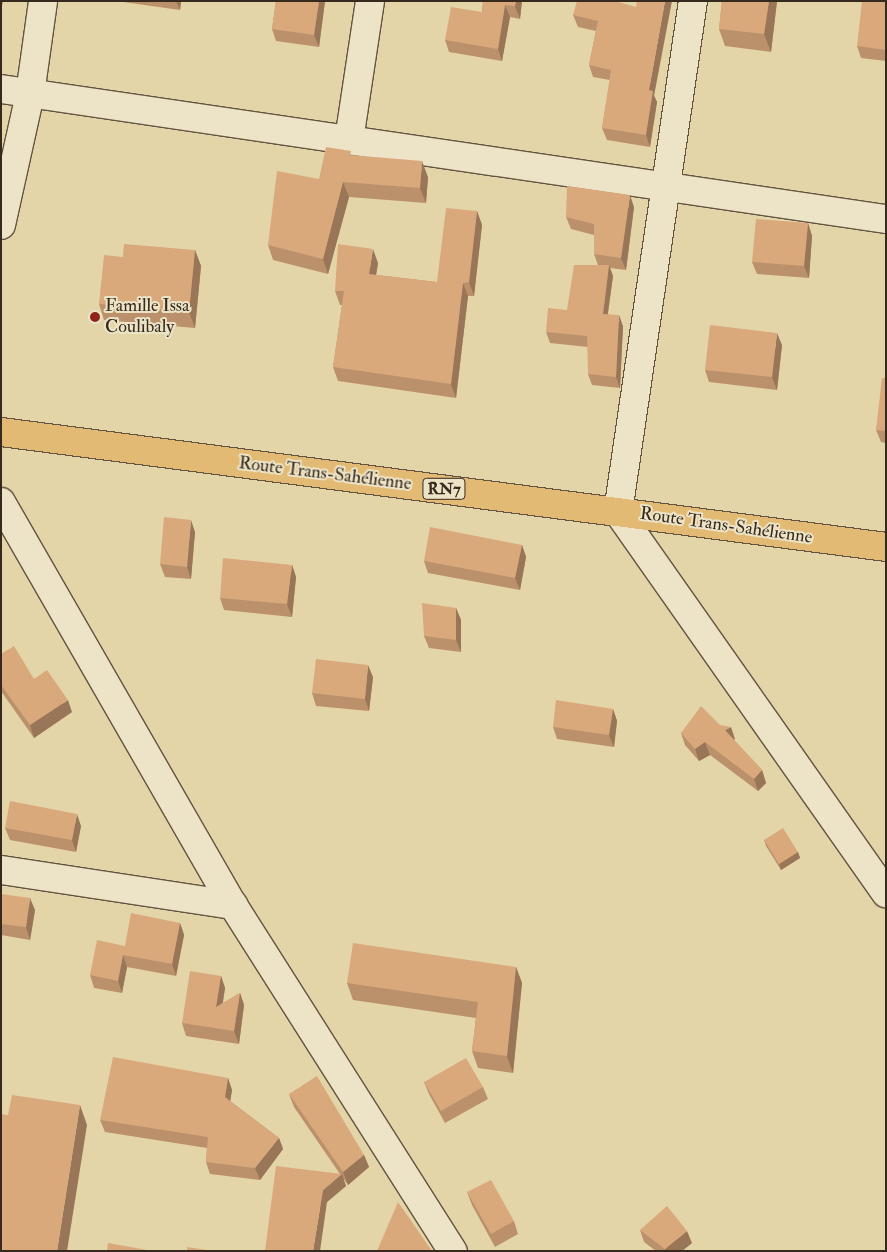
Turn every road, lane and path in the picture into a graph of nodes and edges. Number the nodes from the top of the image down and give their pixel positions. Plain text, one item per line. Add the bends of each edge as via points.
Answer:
1 (44, 1) edge
2 (370, 1) edge
3 (693, 1) edge
4 (1, 89) edge
5 (30, 94) junction
6 (349, 140) junction
7 (665, 189) junction
8 (886, 219) edge
9 (1, 225) edge
10 (1, 432) edge
11 (1, 502) edge
12 (618, 512) junction
13 (886, 547) edge
14 (1, 870) edge
15 (886, 892) edge
16 (233, 905) junction
17 (453, 1251) edge

1 - 5 street
2 - 6 street
3 - 7 street
4 - 5 street
5 - 6 street
5 - 9 street
6 - 7 street
7 - 8 street
7 - 12 street
10 - 12 highway, Route Trans-Sahélienne / RN7
11 - 16 street
12 - 13 highway, Route Trans-Sahélienne / RN7
12 - 15 street
14 - 16 street
16 - 17 street

